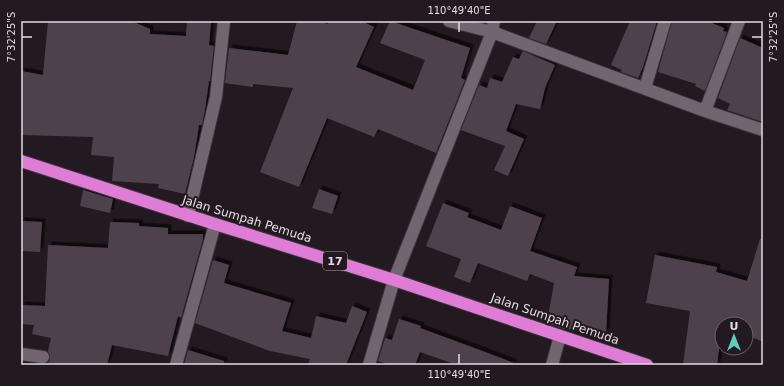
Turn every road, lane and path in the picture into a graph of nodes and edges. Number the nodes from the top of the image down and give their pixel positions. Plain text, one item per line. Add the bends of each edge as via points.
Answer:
1 (224, 21) edge
2 (450, 21) edge
3 (665, 21) edge
4 (739, 21) edge
5 (493, 26) edge
6 (645, 88) junction
7 (705, 111) junction
8 (763, 130) edge
9 (21, 161) edge
10 (188, 216) junction
11 (215, 224) junction
12 (394, 280) junction
13 (560, 336) junction
14 (21, 354) edge
15 (43, 357) dead end
16 (176, 365) edge
17 (369, 365) edge
18 (552, 365) edge
19 (647, 365) edge

1 - 10 street via 216,97
2 - 5 street
3 - 6 street
4 - 7 street
5 - 6 street
5 - 12 street
6 - 7 street
7 - 8 street
9 - 10 highway, Jalan Sumpah Pemuda / 17
10 - 11 highway, Jalan Sumpah Pemuda / 17
11 - 12 highway, Jalan Sumpah Pemuda / 17
11 - 16 street
12 - 13 highway, Jalan Sumpah Pemuda / 17
12 - 17 street
13 - 18 street
13 - 19 highway, Jalan Sumpah Pemuda / 17
14 - 15 street

